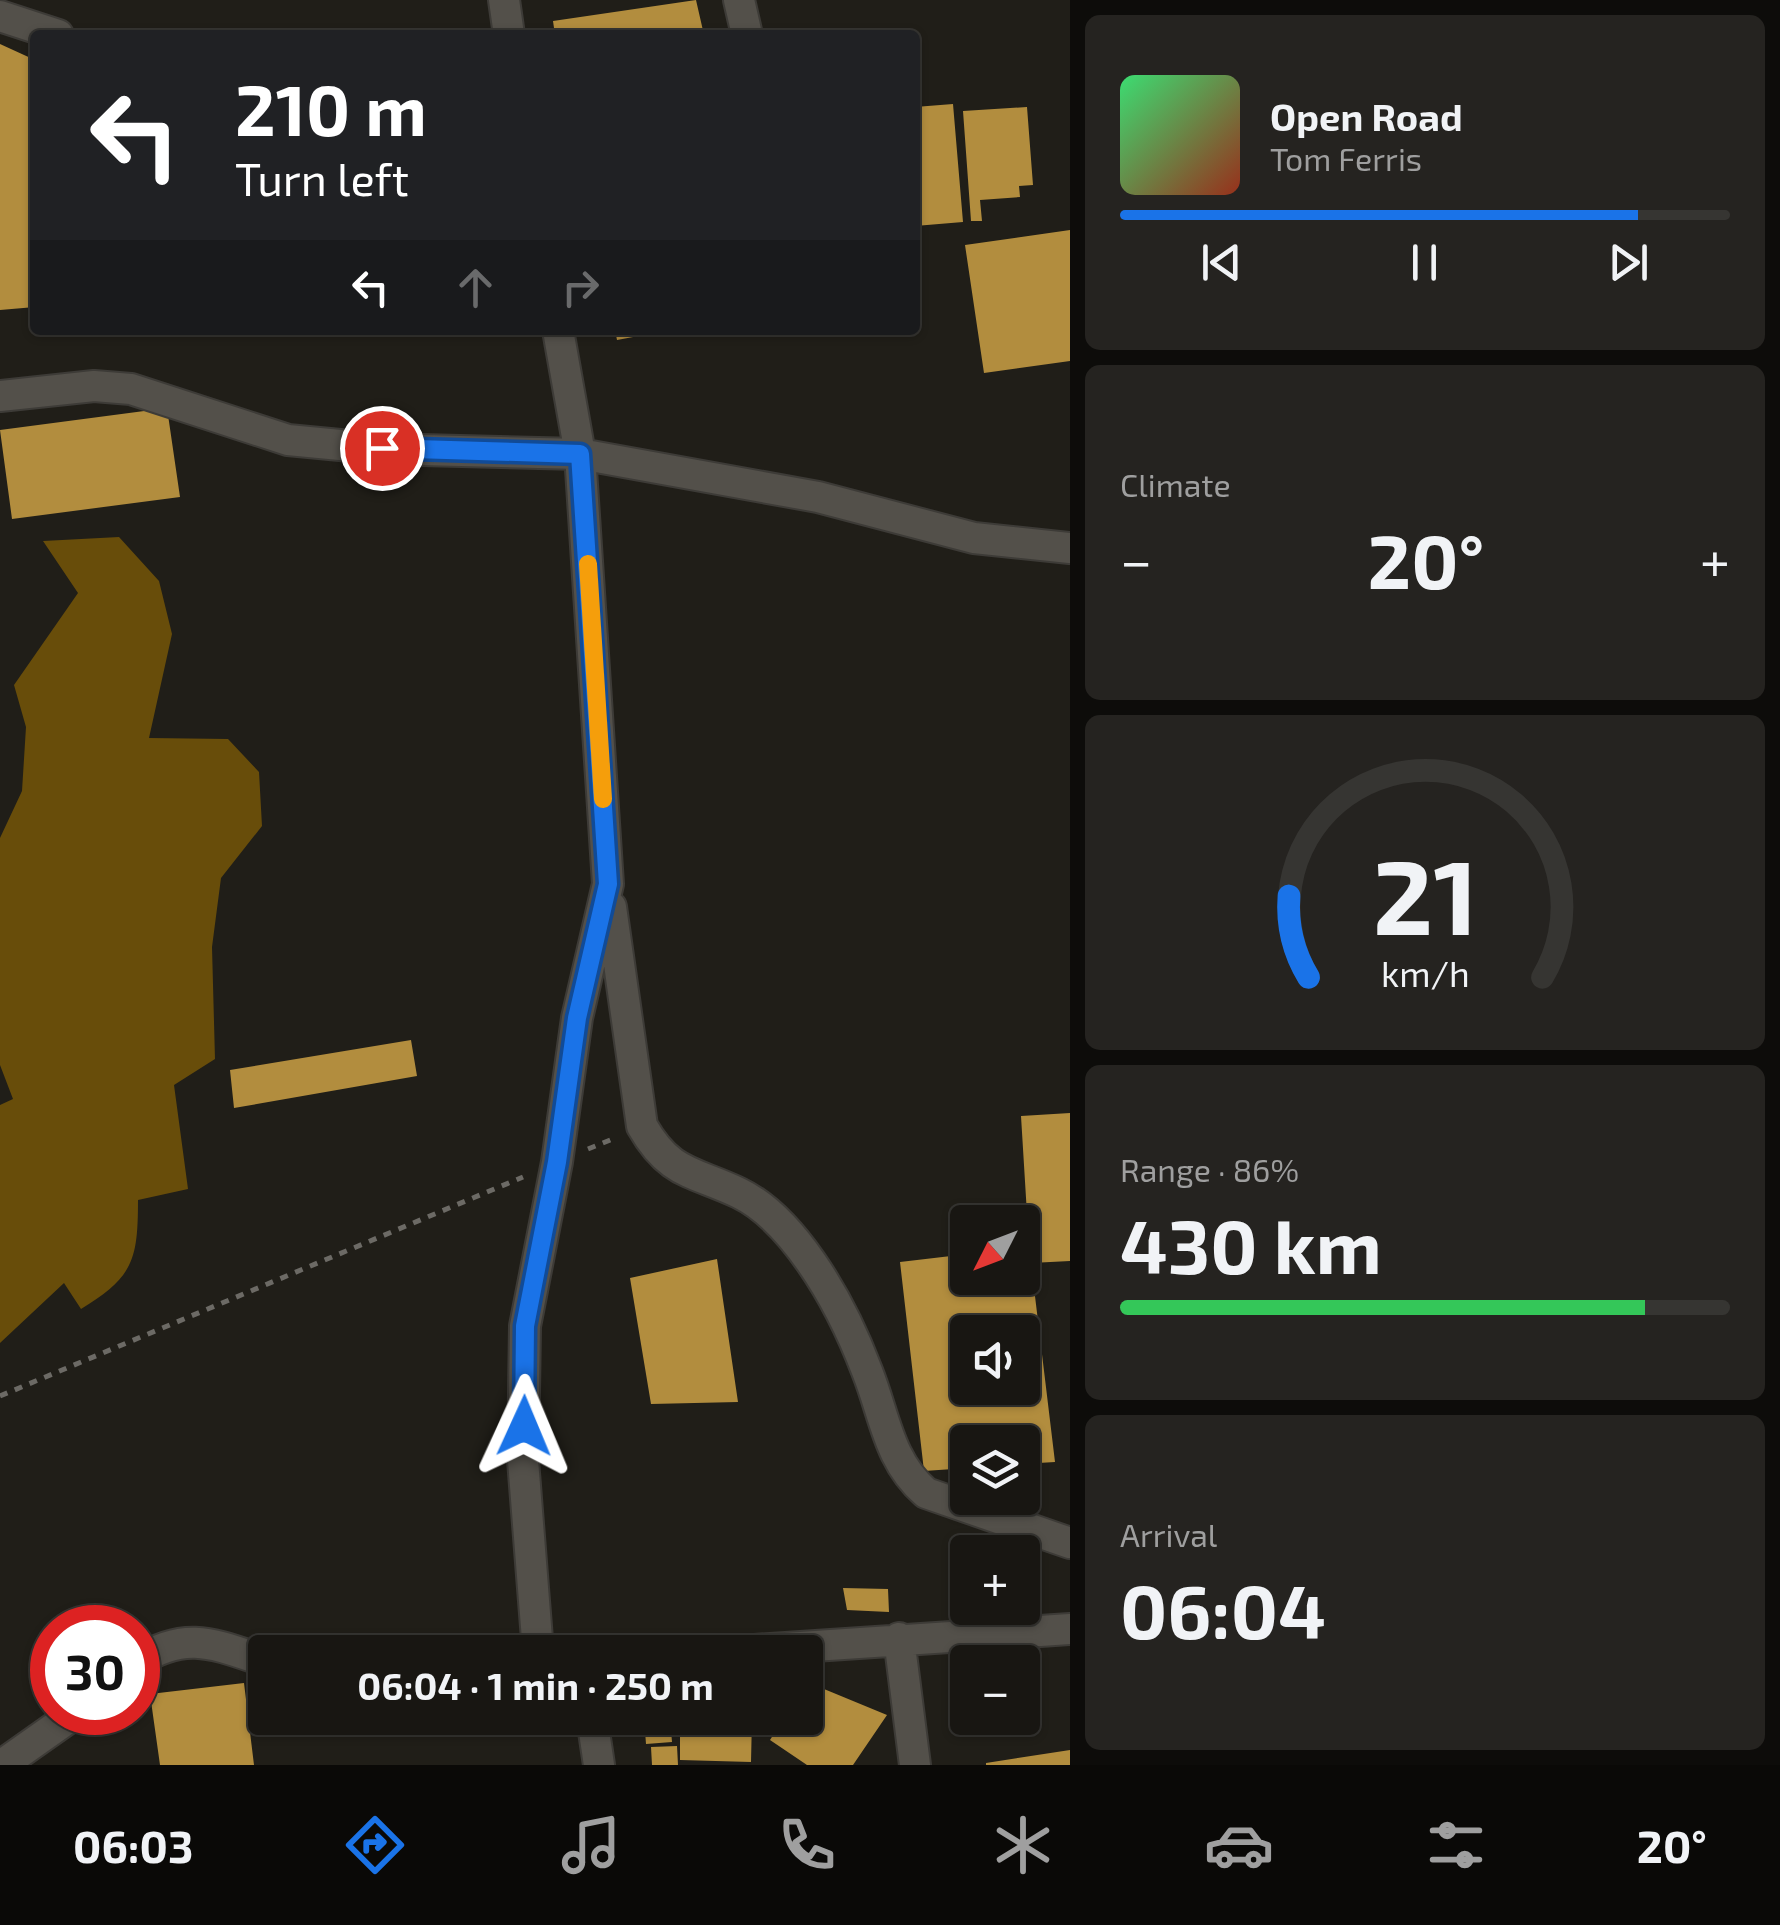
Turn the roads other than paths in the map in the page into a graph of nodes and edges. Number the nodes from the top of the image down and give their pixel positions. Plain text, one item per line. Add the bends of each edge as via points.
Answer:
1 (504, 0) edge
2 (739, 0) edge
3 (0, 16) edge
4 (43, 30) edge
5 (508, 30) edge
6 (746, 30) edge
7 (559, 335) edge
8 (0, 396) edge
9 (580, 454) junction
10 (1070, 548) edge
11 (608, 884) junction
12 (1070, 1543) edge
13 (1070, 1629) edge
14 (537, 1635) edge
15 (899, 1638) junction
16 (823, 1644) edge
17 (160, 1646) edge
18 (248, 1657) edge
19 (44, 1735) edge
20 (595, 1735) edge
21 (2, 1765) edge
22 (599, 1765) edge
23 (915, 1765) edge

1 - 5 street
2 - 6 street
3 - 4 street
7 - 9 street
8 - 9 street via 94,386 131,390 288,440
9 - 10 street via 818,497 974,538
9 - 11 street
11 - 12 street via 642,1126 658,1155 763,1210 811,1262 847,1324 889,1445 910,1480 926,1494
11 - 14 street via 577,1018 525,1326 523,1460
13 - 15 street
15 - 16 street
15 - 23 street
17 - 18 street via 185,1639
19 - 21 street
20 - 22 street

